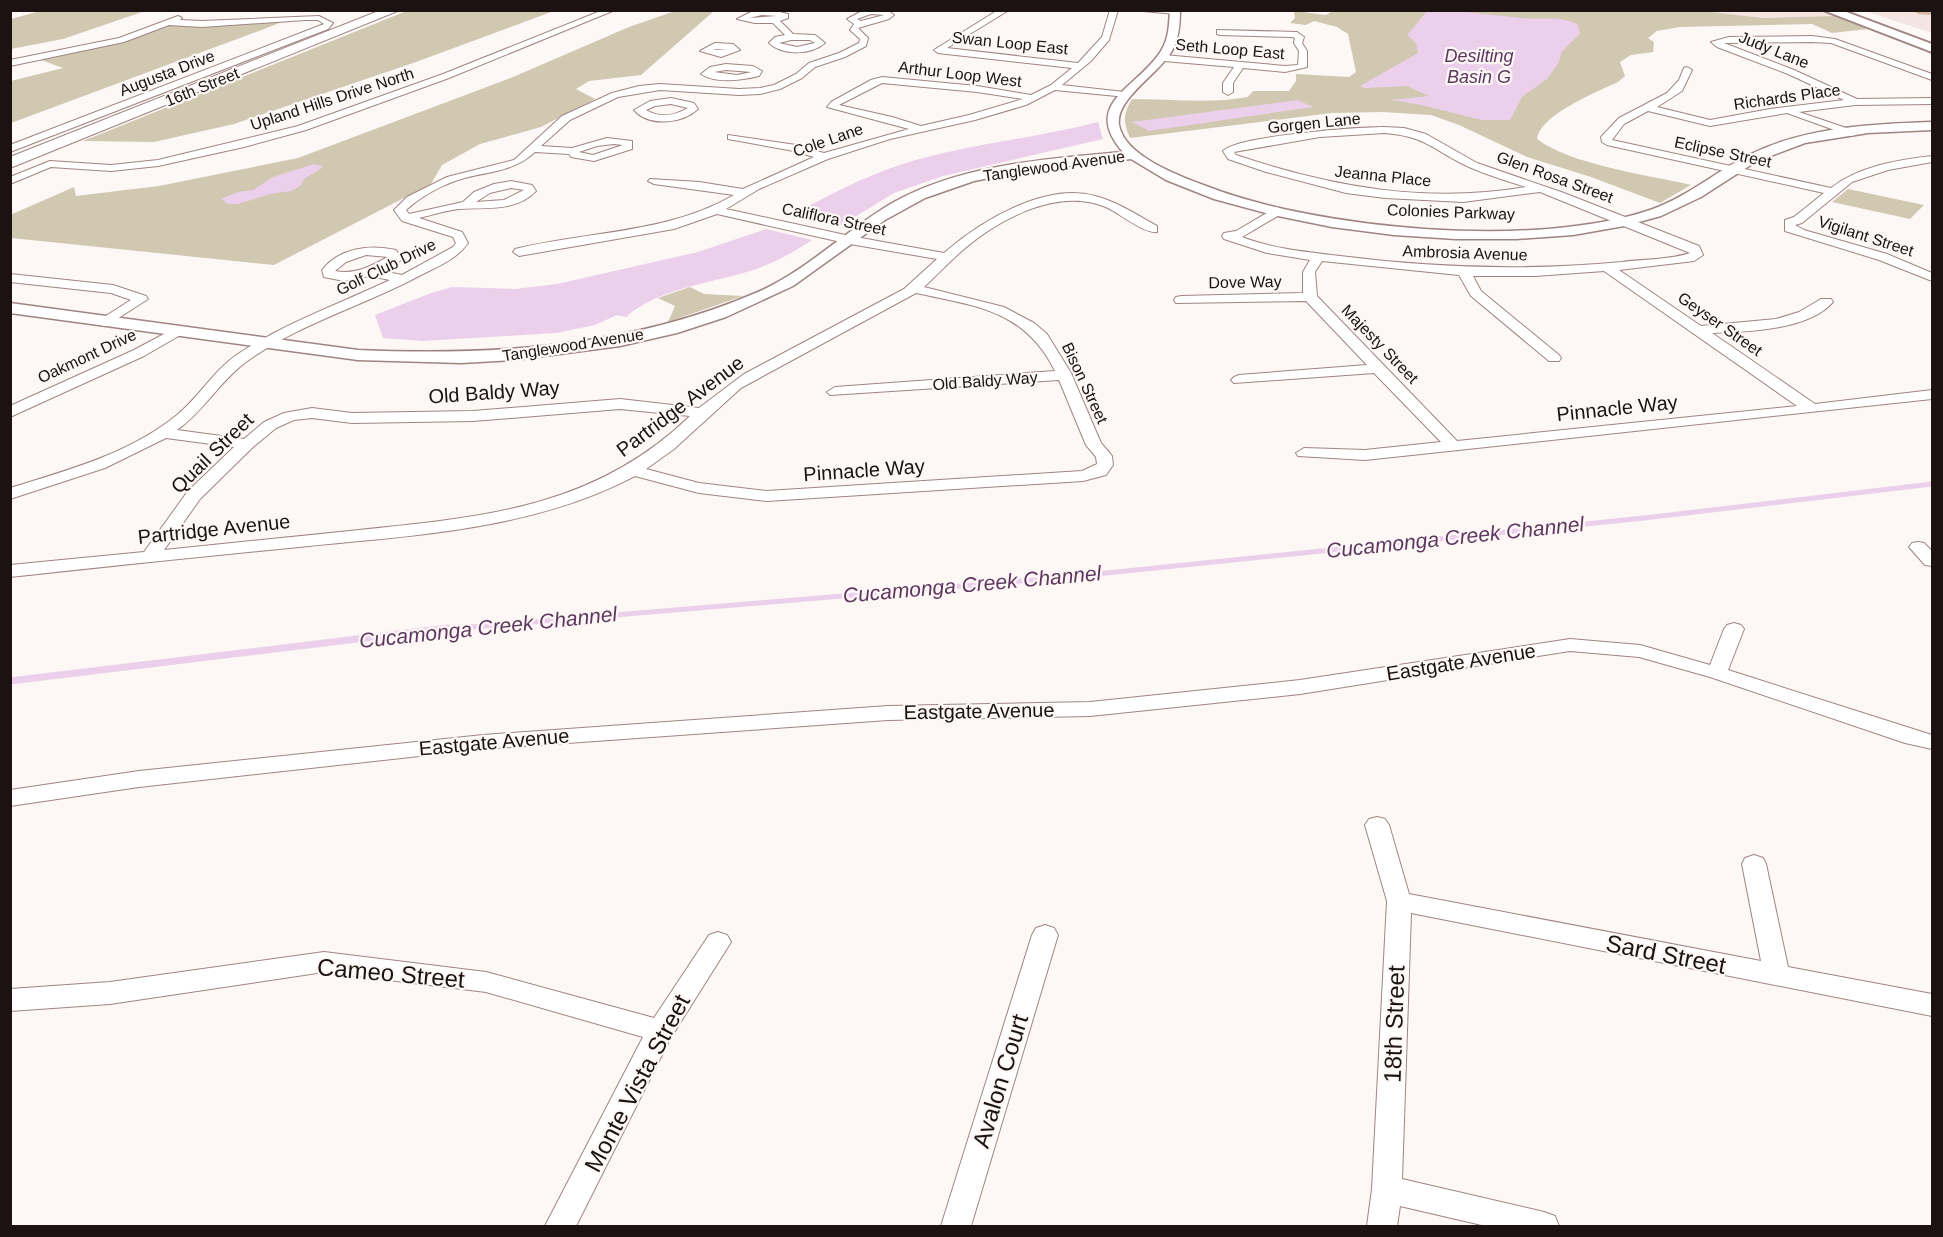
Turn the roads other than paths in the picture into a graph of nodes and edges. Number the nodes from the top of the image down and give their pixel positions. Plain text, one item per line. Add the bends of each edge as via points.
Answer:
1 (394, 10) edge
2 (611, 10) edge
3 (1005, 10) edge
4 (1114, 10) edge
5 (1137, 10) edge
6 (1829, 10) edge
7 (1845, 10) edge
8 (1175, 11) edge
9 (188, 15) dead end
10 (775, 20) dead end
11 (168, 22) junction
12 (859, 23) dead end
13 (1220, 32) dead end
14 (740, 37) dead end
15 (791, 37) junction
16 (1932, 43) edge
17 (1932, 48) edge
18 (800, 49) junction
19 (1164, 58) junction
20 (10, 63) edge
21 (812, 65) junction
22 (1240, 65) junction
23 (1080, 66) junction
24 (1687, 70) dead end
25 (1932, 77) edge
26 (1054, 87) junction
27 (683, 88) junction
28 (710, 91) junction
29 (1228, 92) dead end
30 (1124, 95) junction
31 (1033, 98) junction
32 (1932, 100) edge
33 (671, 101) dead end
34 (1855, 102) junction
35 (1647, 108) junction
36 (1786, 110) junction
37 (1932, 126) edge
38 (920, 129) junction
39 (1405, 131) joint
40 (1851, 133) junction
41 (732, 137) dead end
42 (10, 149) edge
43 (530, 149) junction
44 (573, 151) dead end
45 (1228, 151) joint
46 (1133, 155) junction
47 (824, 157) junction
48 (1932, 159) edge
49 (10, 163) edge
50 (1731, 170) junction
51 (10, 181) edge
52 (654, 181) dead end
53 (1541, 188) junction
54 (1833, 192) junction
55 (744, 193) junction
56 (466, 205) dead end
57 (1260, 207) junction
58 (716, 210) junction
59 (1276, 211) junction
60 (406, 218) junction
61 (1625, 222) junction
62 (1153, 229) dead end
63 (1228, 236) junction
64 (850, 240) junction
65 (1695, 249) joint
66 (519, 252) dead end
67 (947, 257) junction
68 (1318, 257) junction
69 (1608, 268) junction
70 (370, 272) dead end
71 (1464, 272) junction
72 (1931, 274) edge
73 (10, 278) edge
74 (404, 279) junction
75 (914, 289) junction
76 (1310, 297) junction
77 (1180, 300) dead end
78 (1826, 302) dead end
79 (10, 308) edge
80 (106, 322) junction
81 (1698, 330) junction
82 (177, 331) junction
83 (268, 343) junction
84 (1554, 358) dead end
85 (1378, 368) junction
86 (1063, 375) junction
87 (1239, 380) dead end
88 (835, 392) dead end
89 (1932, 395) edge
90 (1812, 410) junction
91 (10, 412) edge
92 (701, 413) junction
93 (290, 416) joint
94 (163, 433) junction
95 (246, 444) junction
96 (1453, 446) junction
97 (1305, 453) dead end
98 (634, 470) junction
99 (1100, 471) joint
100 (10, 494) edge
101 (1918, 547) dead end
102 (150, 557) junction
103 (1932, 561) edge
104 (10, 571) edge
105 (1734, 629) dead end
106 (1717, 673) junction
107 (1932, 742) edge
108 (10, 798) edge
109 (1377, 825) dead end
110 (1754, 864) dead end
111 (1399, 901) junction
112 (1045, 934) dead end
113 (717, 942) dead end
114 (1777, 976) junction
115 (10, 1000) edge
116 (1932, 1005) edge
117 (660, 1031) junction
118 (1387, 1189) junction
119 (560, 1227) edge
120 (956, 1227) edge
121 (1382, 1227) edge
122 (1544, 1227) edge

1 - 49 main road, 16th Street
2 - 51 street, Upland Hills Drive North via 302,128 187,158 134,166 90,168 51,164
3 - 23 street, Swan Loop East via 938,50
4 - 23 street, Cole Lane via 1106,38
5 - 8 street
6 - 17 main road
7 - 16 main road
8 - 19 street, Colonies Parkway via 1175,35
9 - 11 street
10 - 15 street
11 - 20 street via 90,48
11 - 42 street, Augusta Drive via 215,24 305,18 329,23
12 - 21 street, Golf Club Drive via 854,30 864,38 863,44 842,56
13 - 22 street, Seth Loop East via 1300,37 1302,67
14 - 28 street via 716,43 727,60 726,72
15 - 18 street via 773,43
15 - 18 street via 820,41
18 - 21 street
19 - 22 street, Seth Loop East
19 - 30 street, Colonies Parkway
21 - 28 street, Golf Club Drive via 777,87
22 - 29 street via 1228,83
23 - 26 street, Cole Lane
24 - 35 street via 1686,81 1680,88
25 - 34 street, Judy Lane via 1822,39 1715,42
26 - 30 street
26 - 31 street, Cole Lane
27 - 28 street, Golf Club Drive
27 - 33 street
27 - 43 street, Golf Club Drive via 639,89 615,95 566,118
30 - 46 street, Colonies Parkway via 1113,114 1113,124
31 - 38 street, Cole Lane via 989,114
31 - 38 street, Arthur Loop West via 882,80 832,107
32 - 34 street, Richards Place
34 - 36 street, Richards Place
35 - 36 street, Richards Place via 1710,123
35 - 50 street, Eclipse Street via 1620,122 1606,137 1607,142
36 - 40 street
37 - 40 street, Colonies Parkway
38 - 47 street, Cole Lane
39 - 45 street, Gorgen Lane via 1348,132
39 - 53 street, Glen Rosa Street via 1474,165
40 - 50 street, Colonies Parkway via 1792,143
41 - 47 street
43 - 44 street
43 - 60 street, Golf Club Drive via 518,162 452,179 411,199 400,210
45 - 53 street, Jeanna Place via 1232,157 1292,178 1371,194 1475,198
46 - 57 street, Colonies Parkway via 1187,184
46 - 64 street, Tanglewood Avenue via 1013,170 957,182 920,195
47 - 55 street, Cole Lane
48 - 54 street via 1866,173
50 - 54 street, Eclipse Street
50 - 61 street, Colonies Parkway via 1684,201
52 - 55 street
53 - 61 street, Glen Rosa Street
54 - 72 street, Vigilant Street via 1789,223 1790,228
55 - 58 street, Cole Lane
56 - 60 street
57 - 59 street, Colonies Parkway
57 - 63 street via 1225,230
58 - 64 street, Califlora Street
58 - 66 street, Cole Lane via 640,233
59 - 61 street, Colonies Parkway via 1371,226 1466,234 1549,232
59 - 63 street via 1240,234
60 - 74 street, Golf Club Drive via 458,235 462,243 442,260
61 - 65 street, Glen Rosa Street
62 - 67 street, Partridge Avenue via 1084,196 1051,201 997,218
63 - 68 street, Ambrosia Avenue
64 - 67 street, Califlora Street
64 - 83 street, Tanglewood Avenue via 766,295 692,323 617,341 491,357 407,358
65 - 69 street, Ambrosia Avenue via 1697,255 1689,258
67 - 75 street, Partridge Avenue
68 - 71 street, Ambrosia Avenue
68 - 76 street via 1309,272
69 - 71 street, Ambrosia Avenue
69 - 81 street, Geyser Street
70 - 74 street
71 - 84 street via 1476,293
73 - 80 street via 113,289 141,299
74 - 83 street, Golf Club Drive
75 - 86 street, Bison Street via 974,302 1026,324 1053,352
75 - 92 street, Partridge Avenue via 747,378
76 - 77 street, Dove Way
76 - 85 street, Majesty Street
78 - 81 street via 1791,319
79 - 80 street, Tanglewood Avenue
80 - 82 street, Tanglewood Avenue
81 - 90 street, Geyser Street
82 - 83 street, Tanglewood Avenue
82 - 91 street, Oakmont Drive via 139,353
83 - 94 street, Golf Club Drive via 232,365 182,419
85 - 87 street
85 - 96 street, Majesty Street
86 - 88 street, Old Baldy Way
86 - 99 street, Bison Street via 1094,445 1104,456
89 - 90 street, Pinnacle Way
90 - 96 street, Pinnacle Way
92 - 93 street, Old Baldy Way via 620,404 473,416
92 - 98 street, Partridge Avenue via 658,454
93 - 95 street, Quail Street via 270,425
94 - 95 street
94 - 100 street, Golf Club Drive via 126,453
95 - 102 street, Quail Street via 194,495
96 - 97 street, Pinnacle Way via 1365,455
98 - 99 street, Pinnacle Way via 688,487 767,496 1083,476
98 - 102 street, Partridge Avenue via 564,502 497,518
101 - 103 street
102 - 104 street, Partridge Avenue
105 - 106 street
106 - 107 street, Eastgate Avenue
106 - 108 street, Eastgate Avenue via 1640,651 1570,645 1300,687 1090,709 888,713 483,742 139,779
109 - 111 street, 18th Street
110 - 114 street
111 - 114 street, Sard Street
111 - 118 street, 18th Street
112 - 120 street, Avalon Court
113 - 117 street, Monte Vista Street
114 - 116 street, Sard Street
115 - 117 street, Cameo Street via 110,993 324,962 486,982
117 - 119 street, Monte Vista Street
118 - 121 street, 18th Street
118 - 122 street

